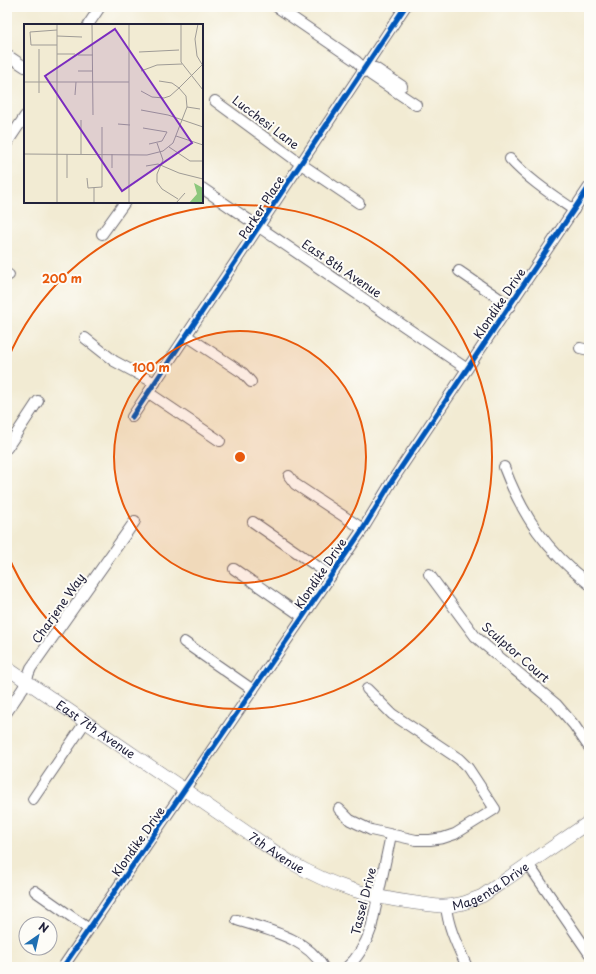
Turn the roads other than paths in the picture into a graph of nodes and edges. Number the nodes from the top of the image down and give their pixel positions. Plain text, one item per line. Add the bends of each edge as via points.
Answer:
1 (100, 7) edge
2 (277, 7) edge
3 (405, 7) edge
4 (91, 24) edge
5 (7, 55) edge
6 (24, 67) edge
7 (364, 68) junction
8 (402, 86) dead end
9 (215, 101) dead end
10 (416, 105) dead end
11 (24, 118) edge
12 (7, 143) edge
13 (510, 159) dead end
14 (301, 164) junction
15 (589, 187) edge
16 (203, 189) edge
17 (124, 203) edge
18 (359, 203) dead end
19 (574, 210) junction
20 (259, 228) junction
21 (102, 234) dead end
22 (459, 271) dead end
23 (510, 306) junction
24 (187, 336) junction
25 (85, 338) dead end
26 (467, 369) junction
27 (251, 382) dead end
28 (155, 383) junction
29 (149, 393) junction
30 (38, 401) dead end
31 (132, 418) dead end
32 (220, 441) dead end
33 (7, 448) edge
34 (504, 466) dead end
35 (288, 476) dead end
36 (135, 521) dead end
37 (253, 522) dead end
38 (363, 529) junction
39 (234, 569) dead end
40 (429, 574) dead end
41 (331, 576) junction
42 (589, 584) edge
43 (303, 617) junction
44 (184, 642) dead end
45 (7, 668) edge
46 (26, 681) junction
47 (367, 689) dead end
48 (253, 690) junction
49 (7, 712) edge
50 (86, 721) junction
51 (589, 747) edge
52 (185, 790) junction
53 (33, 799) dead end
54 (339, 809) dead end
55 (589, 822) edge
56 (391, 835) junction
57 (528, 864) junction
58 (35, 891) dead end
59 (378, 898) junction
60 (446, 906) junction
61 (237, 920) dead end
62 (89, 928) junction
63 (589, 953) edge
64 (63, 967) edge
65 (323, 967) edge
66 (347, 967) edge
67 (467, 967) edge

1 - 4 street
2 - 7 street
3 - 7 street, Parker Place
5 - 6 street
7 - 8 street via 376,68
7 - 10 street
7 - 14 street, Parker Place
9 - 14 street, Lucchesi Lane
11 - 12 street
13 - 19 street via 534,182
14 - 18 street, Lucchesi Lane
14 - 20 street, Parker Place
15 - 19 street, Klondike Drive
16 - 20 street, East 8th Avenue
17 - 21 street
19 - 23 street, Klondike Drive
20 - 24 street, Parker Place
20 - 26 street, East 8th Avenue
22 - 23 street
23 - 26 street, Klondike Drive
24 - 27 street via 244,373
24 - 28 street, Parker Place
25 - 28 street via 114,361
26 - 38 street, Klondike Drive
28 - 29 street, Parker Place
29 - 31 street, Parker Place
29 - 32 street
30 - 33 street
34 - 42 street via 520,505 532,525 558,557
35 - 38 street via 295,484
36 - 46 street, Charjene Way via 31,668
37 - 41 street
38 - 41 street, Klondike Drive
39 - 43 street
40 - 51 street, Sculptor Court via 475,636 556,704
41 - 43 street, Klondike Drive
43 - 48 street, Klondike Drive
44 - 48 street
45 - 46 main road, East 7th Avenue
46 - 49 street, Charjene Way
46 - 50 main road, East 7th Avenue
47 - 56 street via 392,714 459,759 468,768 495,809 467,828 443,838 416,840
48 - 52 street, Klondike Drive
50 - 52 main road, East 7th Avenue
50 - 53 street
52 - 59 main road, 7th Avenue via 290,862 334,884
52 - 62 street, Klondike Drive
54 - 56 street via 360,826
55 - 57 main road, Magenta Drive
56 - 59 street, Tassel Drive
57 - 60 main road, Magenta Drive via 482,896 458,905
57 - 63 street
58 - 62 street
59 - 60 main road, Magenta Drive
59 - 66 street, Tassel Drive via 366,942
60 - 67 street via 450,929
61 - 65 street via 302,945
62 - 64 street, Klondike Drive

